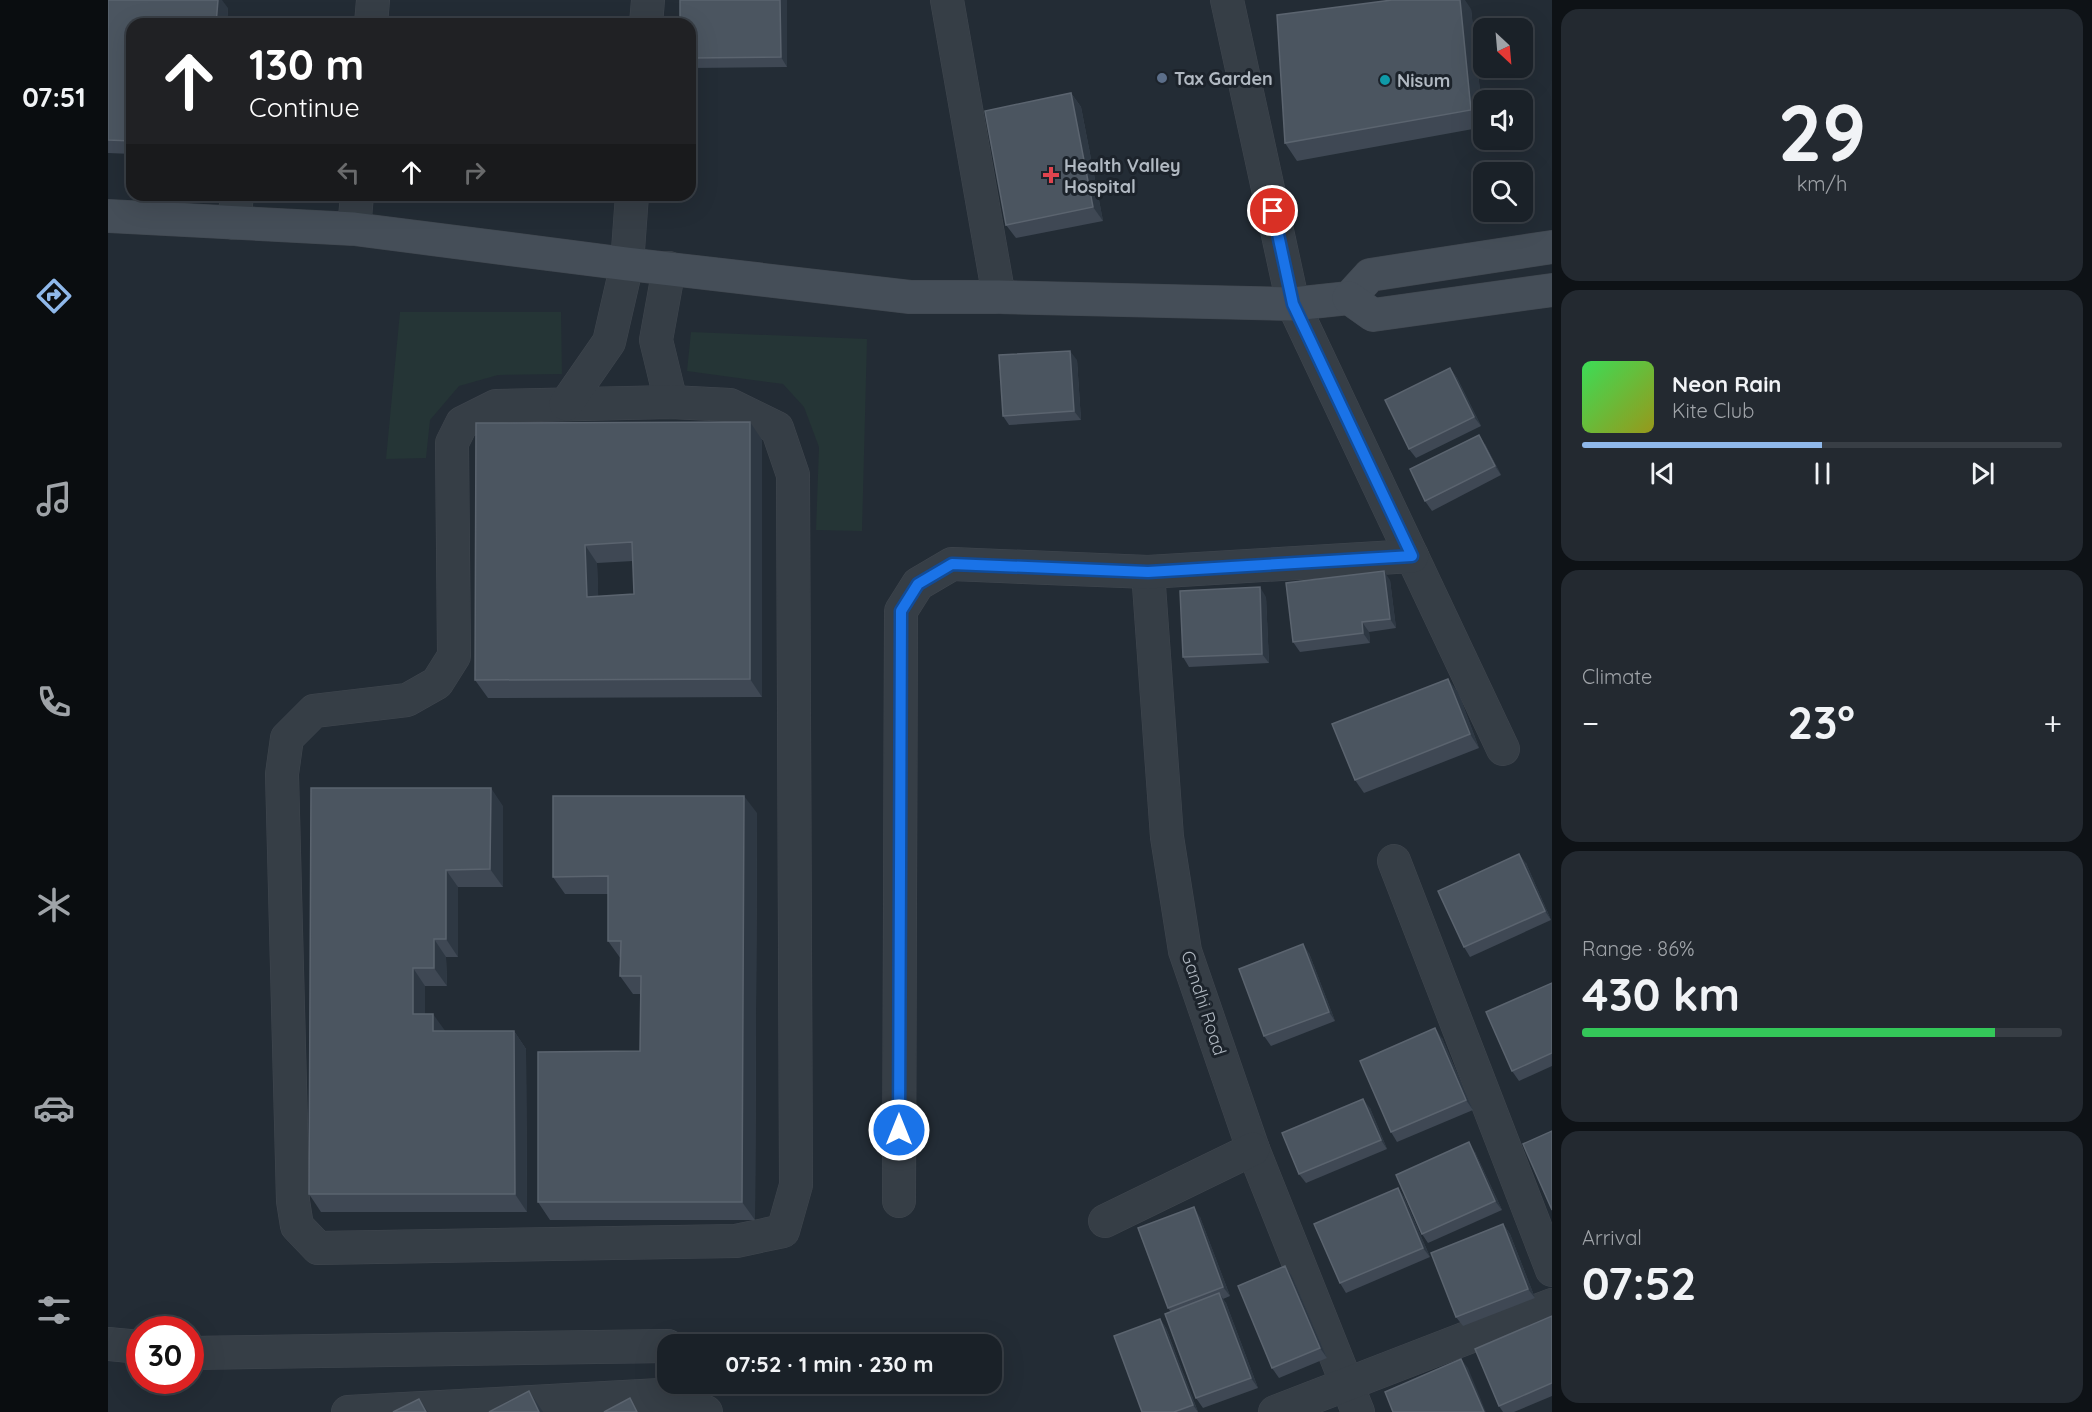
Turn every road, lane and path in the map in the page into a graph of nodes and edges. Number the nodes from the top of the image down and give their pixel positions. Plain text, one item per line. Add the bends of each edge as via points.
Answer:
1 (373, 0) edge
2 (648, 0) edge
3 (947, 0) edge
4 (1227, 0) edge
5 (372, 18) edge
6 (646, 18) edge
7 (356, 201) edge
8 (632, 201) edge
9 (236, 209) edge
10 (108, 216) edge
11 (354, 229) junction
12 (1552, 247) edge
13 (627, 264) junction
14 (669, 268) junction
15 (1552, 290) edge
16 (999, 297) junction
17 (1349, 298) junction
18 (1293, 304) junction
19 (670, 402) junction
20 (566, 404) junction
21 (1412, 556) junction
22 (1148, 572) junction
23 (1503, 749) dead end
24 (1394, 861) dead end
25 (1253, 1149) junction
26 (899, 1201) dead end
27 (1105, 1221) dead end
28 (1552, 1270) edge
29 (1552, 1305) edge
30 (108, 1344) edge
31 (126, 1346) edge
32 (657, 1347) edge
33 (204, 1353) edge
34 (1353, 1398) edge
35 (348, 1412) edge
36 (706, 1412) edge
37 (1275, 1412) edge

1 - 5 street
2 - 6 street
3 - 16 street
4 - 18 street
7 - 11 street
8 - 13 street
9 - 10 street
9 - 11 street
11 - 13 street
12 - 17 street via 1371,275
13 - 14 street
13 - 20 street via 609,342
14 - 16 street via 910,297
14 - 19 street via 656,340
15 - 17 street via 1373,315
16 - 18 street
17 - 18 street
18 - 21 street
19 - 20 street
19 - 20 street via 730,405 777,428 793,474 796,1185 783,1232 736,1241 318,1248 297,1226 293,1201 282,774 287,738 314,711 407,700 437,683 454,656 452,443 462,423 496,406
21 - 22 street
21 - 23 street
22 - 25 street, Gandhi Road via 1167,837 1185,951
22 - 26 street via 952,564 918,584 901,611
24 - 28 street
25 - 27 street
25 - 34 street, Gandhi Road
29 - 34 street
30 - 31 street
32 - 33 street
34 - 37 street
35 - 36 street via 660,1395

